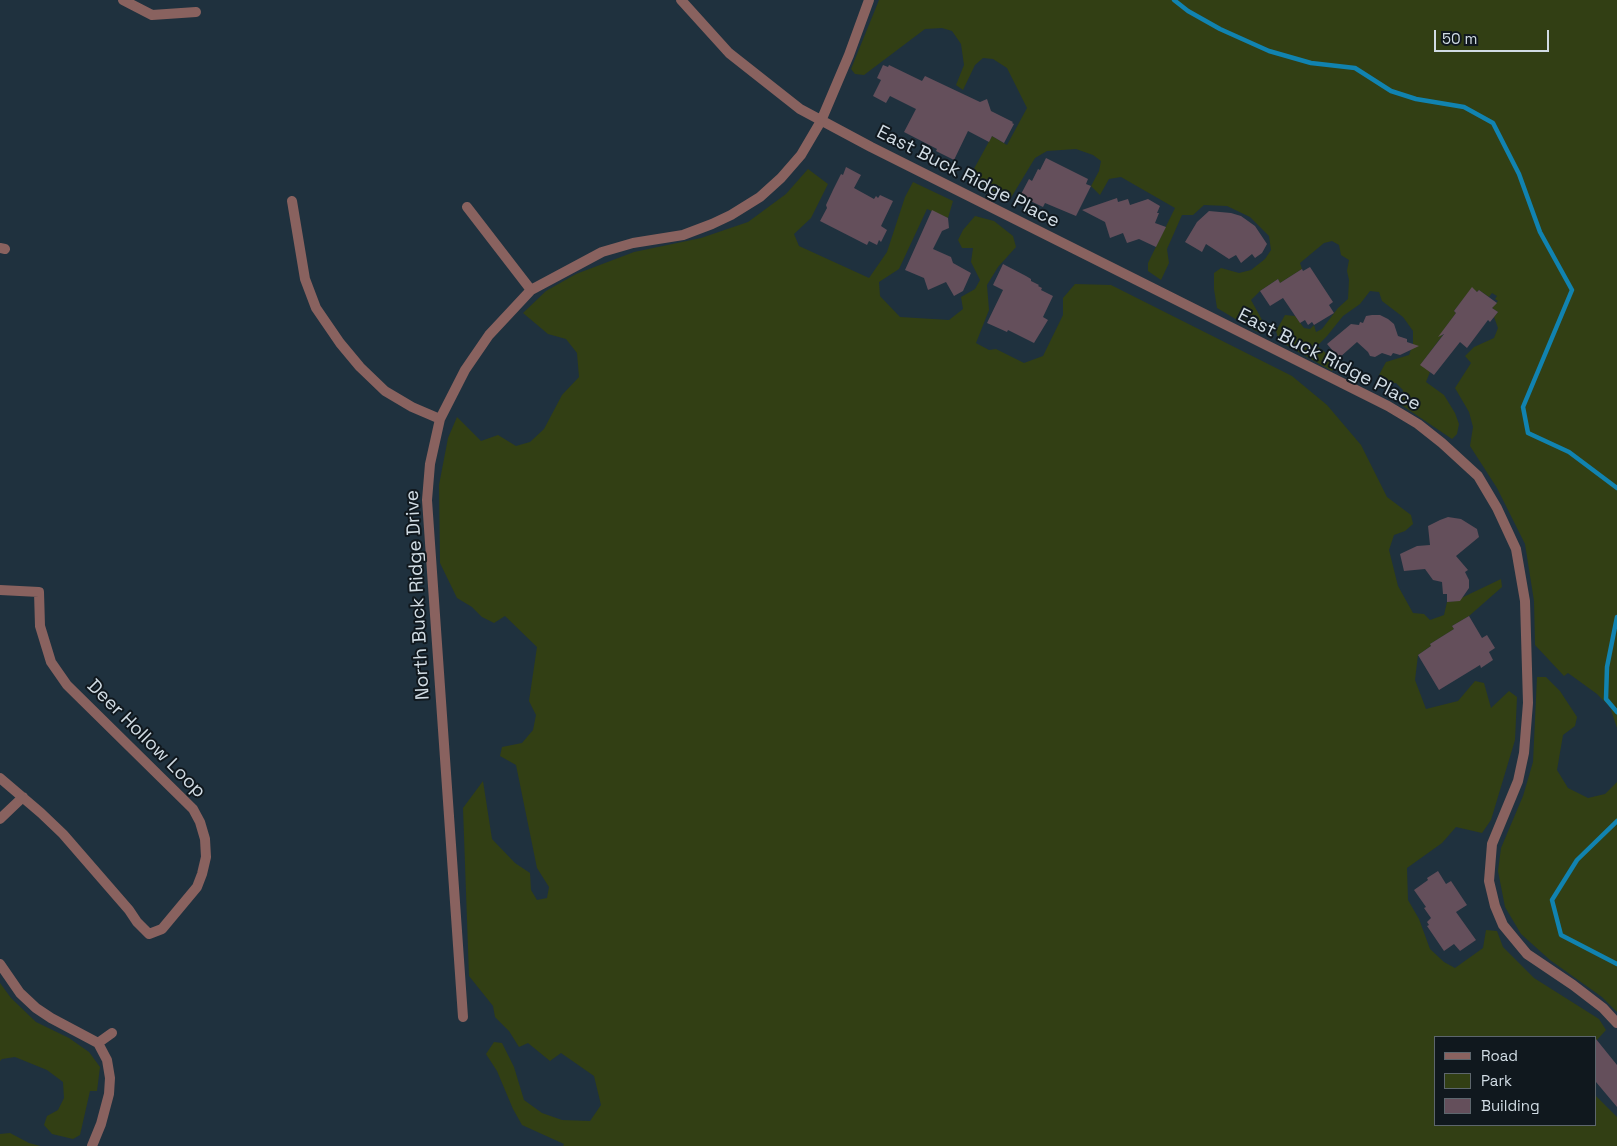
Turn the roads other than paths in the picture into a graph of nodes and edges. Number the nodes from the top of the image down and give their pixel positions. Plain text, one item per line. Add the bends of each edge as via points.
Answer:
1 (123, 0) edge
2 (681, 0) edge
3 (869, 0) edge
4 (196, 12) dead end
5 (821, 121) junction
6 (292, 201) dead end
7 (466, 207) dead end
8 (531, 290) junction
9 (440, 419) junction
10 (0, 590) edge
11 (0, 779) edge
12 (23, 797) junction
13 (0, 819) edge
14 (0, 964) edge
15 (463, 1017) dead end
16 (1617, 1023) edge
17 (112, 1032) dead end
18 (98, 1043) junction
19 (92, 1146) edge

1 - 4 street via 152,15
2 - 5 street, East Buck Ridge Place via 728,53 800,109
3 - 5 street, North Buck Ridge Drive via 850,55
5 - 8 street, North Buck Ridge Drive via 801,155 781,178 760,197 731,215 683,235 602,252
5 - 16 street, East Buck Ridge Place via 1388,406 1418,424 1478,476 1498,508 1516,550 1524,601 1528,703 1518,780 1492,844 1489,881 1493,898 1503,925 1527,954 1573,984
6 - 9 street via 305,279 316,308 360,367 386,391
7 - 8 street
8 - 9 street, North Buck Ridge Drive via 489,335 465,370
9 - 15 street, North Buck Ridge Drive via 430,464 427,500
10 - 12 street, Deer Hollow Loop via 39,592 40,626 51,662 67,685 193,809 205,839 206,858 197,886 162,929 149,934 63,834
11 - 12 street
12 - 13 street
14 - 18 street via 36,1008
17 - 18 street
18 - 19 street via 107,1060 110,1078 101,1124

